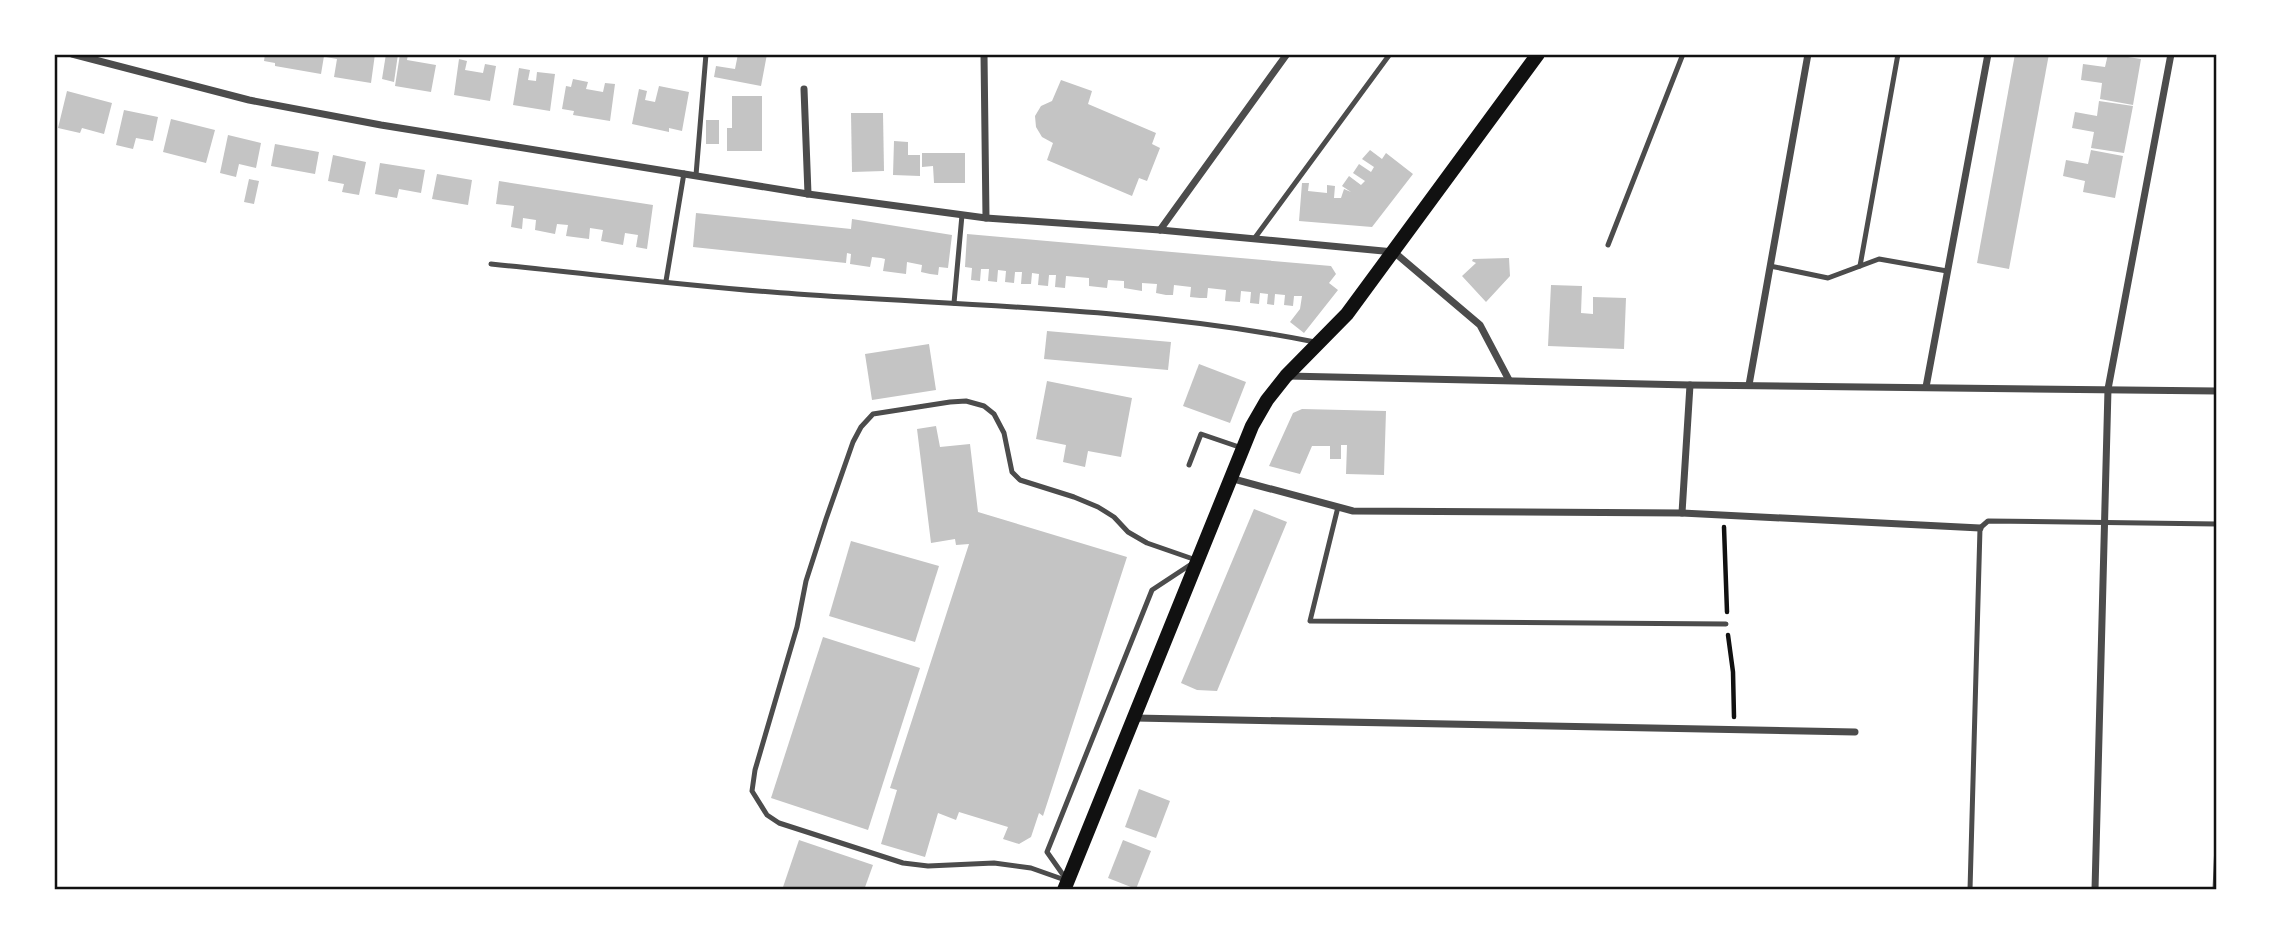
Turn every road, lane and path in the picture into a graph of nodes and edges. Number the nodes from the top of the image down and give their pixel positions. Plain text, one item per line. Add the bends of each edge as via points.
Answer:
1 (72, 54) edge
2 (706, 54) edge
3 (984, 54) edge
4 (1287, 54) edge
5 (1390, 54) edge
6 (1538, 54) edge
7 (1683, 54) edge
8 (1808, 54) edge
9 (1898, 54) edge
10 (1988, 54) edge
11 (2171, 54) edge
12 (804, 89) dead end
13 (684, 173) junction
14 (696, 176) junction
15 (807, 194) junction
16 (962, 215) junction
17 (986, 218) junction
18 (1160, 230) junction
19 (1254, 239) junction
20 (1608, 245) dead end
21 (1394, 251) junction
22 (491, 264) dead end
23 (1770, 266) junction
24 (1860, 266) junction
25 (1947, 271) junction
26 (666, 281) junction
27 (954, 303) junction
28 (1318, 343) junction
29 (1286, 376) junction
30 (1509, 380) junction
31 (1690, 385) junction
32 (1749, 385) junction
33 (1926, 387) junction
34 (2108, 389) junction
35 (2217, 391) edge
36 (1242, 448) junction
37 (1189, 465) dead end
38 (1230, 478) junction
39 (1338, 507) junction
40 (1682, 513) junction
41 (2105, 522) junction
42 (2217, 524) edge
43 (1980, 528) junction
44 (1197, 560) junction
45 (1726, 624) dead end
46 (1133, 718) junction
47 (1855, 732) dead end
48 (2217, 844) edge
49 (1066, 886) edge
50 (1970, 890) edge
51 (2095, 890) edge
52 (2215, 890) edge

1 - 13 street via 262,102
2 - 14 lane
3 - 17 street
4 - 18 street
5 - 19 lane
6 - 21 main road
7 - 20 lane
8 - 23 street
9 - 24 lane
10 - 25 street
11 - 34 street
12 - 15 street
13 - 14 street
13 - 26 lane
14 - 15 street
15 - 16 street
16 - 17 street
16 - 27 lane
17 - 18 street
18 - 19 street
19 - 21 street
21 - 28 main road via 1347,314
21 - 30 street via 1480,325
22 - 26 lane
23 - 24 lane via 1828,278
23 - 32 street
24 - 25 lane via 1879,259
25 - 33 street
26 - 27 lane
27 - 28 lane via 1244,328
28 - 29 main road
29 - 30 street
29 - 36 main road via 1267,400
30 - 31 street
31 - 32 street
31 - 40 street
32 - 33 street
33 - 34 street
34 - 35 street
34 - 41 street
36 - 37 lane via 1201,434
36 - 38 main road
38 - 39 street
38 - 44 main road
39 - 40 street via 1353,511
39 - 45 lane via 1310,621
40 - 43 street
41 - 42 lane
41 - 43 lane via 1988,521
41 - 51 street
43 - 50 lane
44 - 46 main road
44 - 49 lane via 1152,590 1132,639 1047,852
44 - 49 lane via 1147,543 1086,502 1020,480 1012,472 995,414 984,406 950,402 873,414 861,426 847,456 806,581 752,791 767,815 779,822 903,863 994,863 1031,868
46 - 47 street
46 - 49 main road
48 - 52 lane

